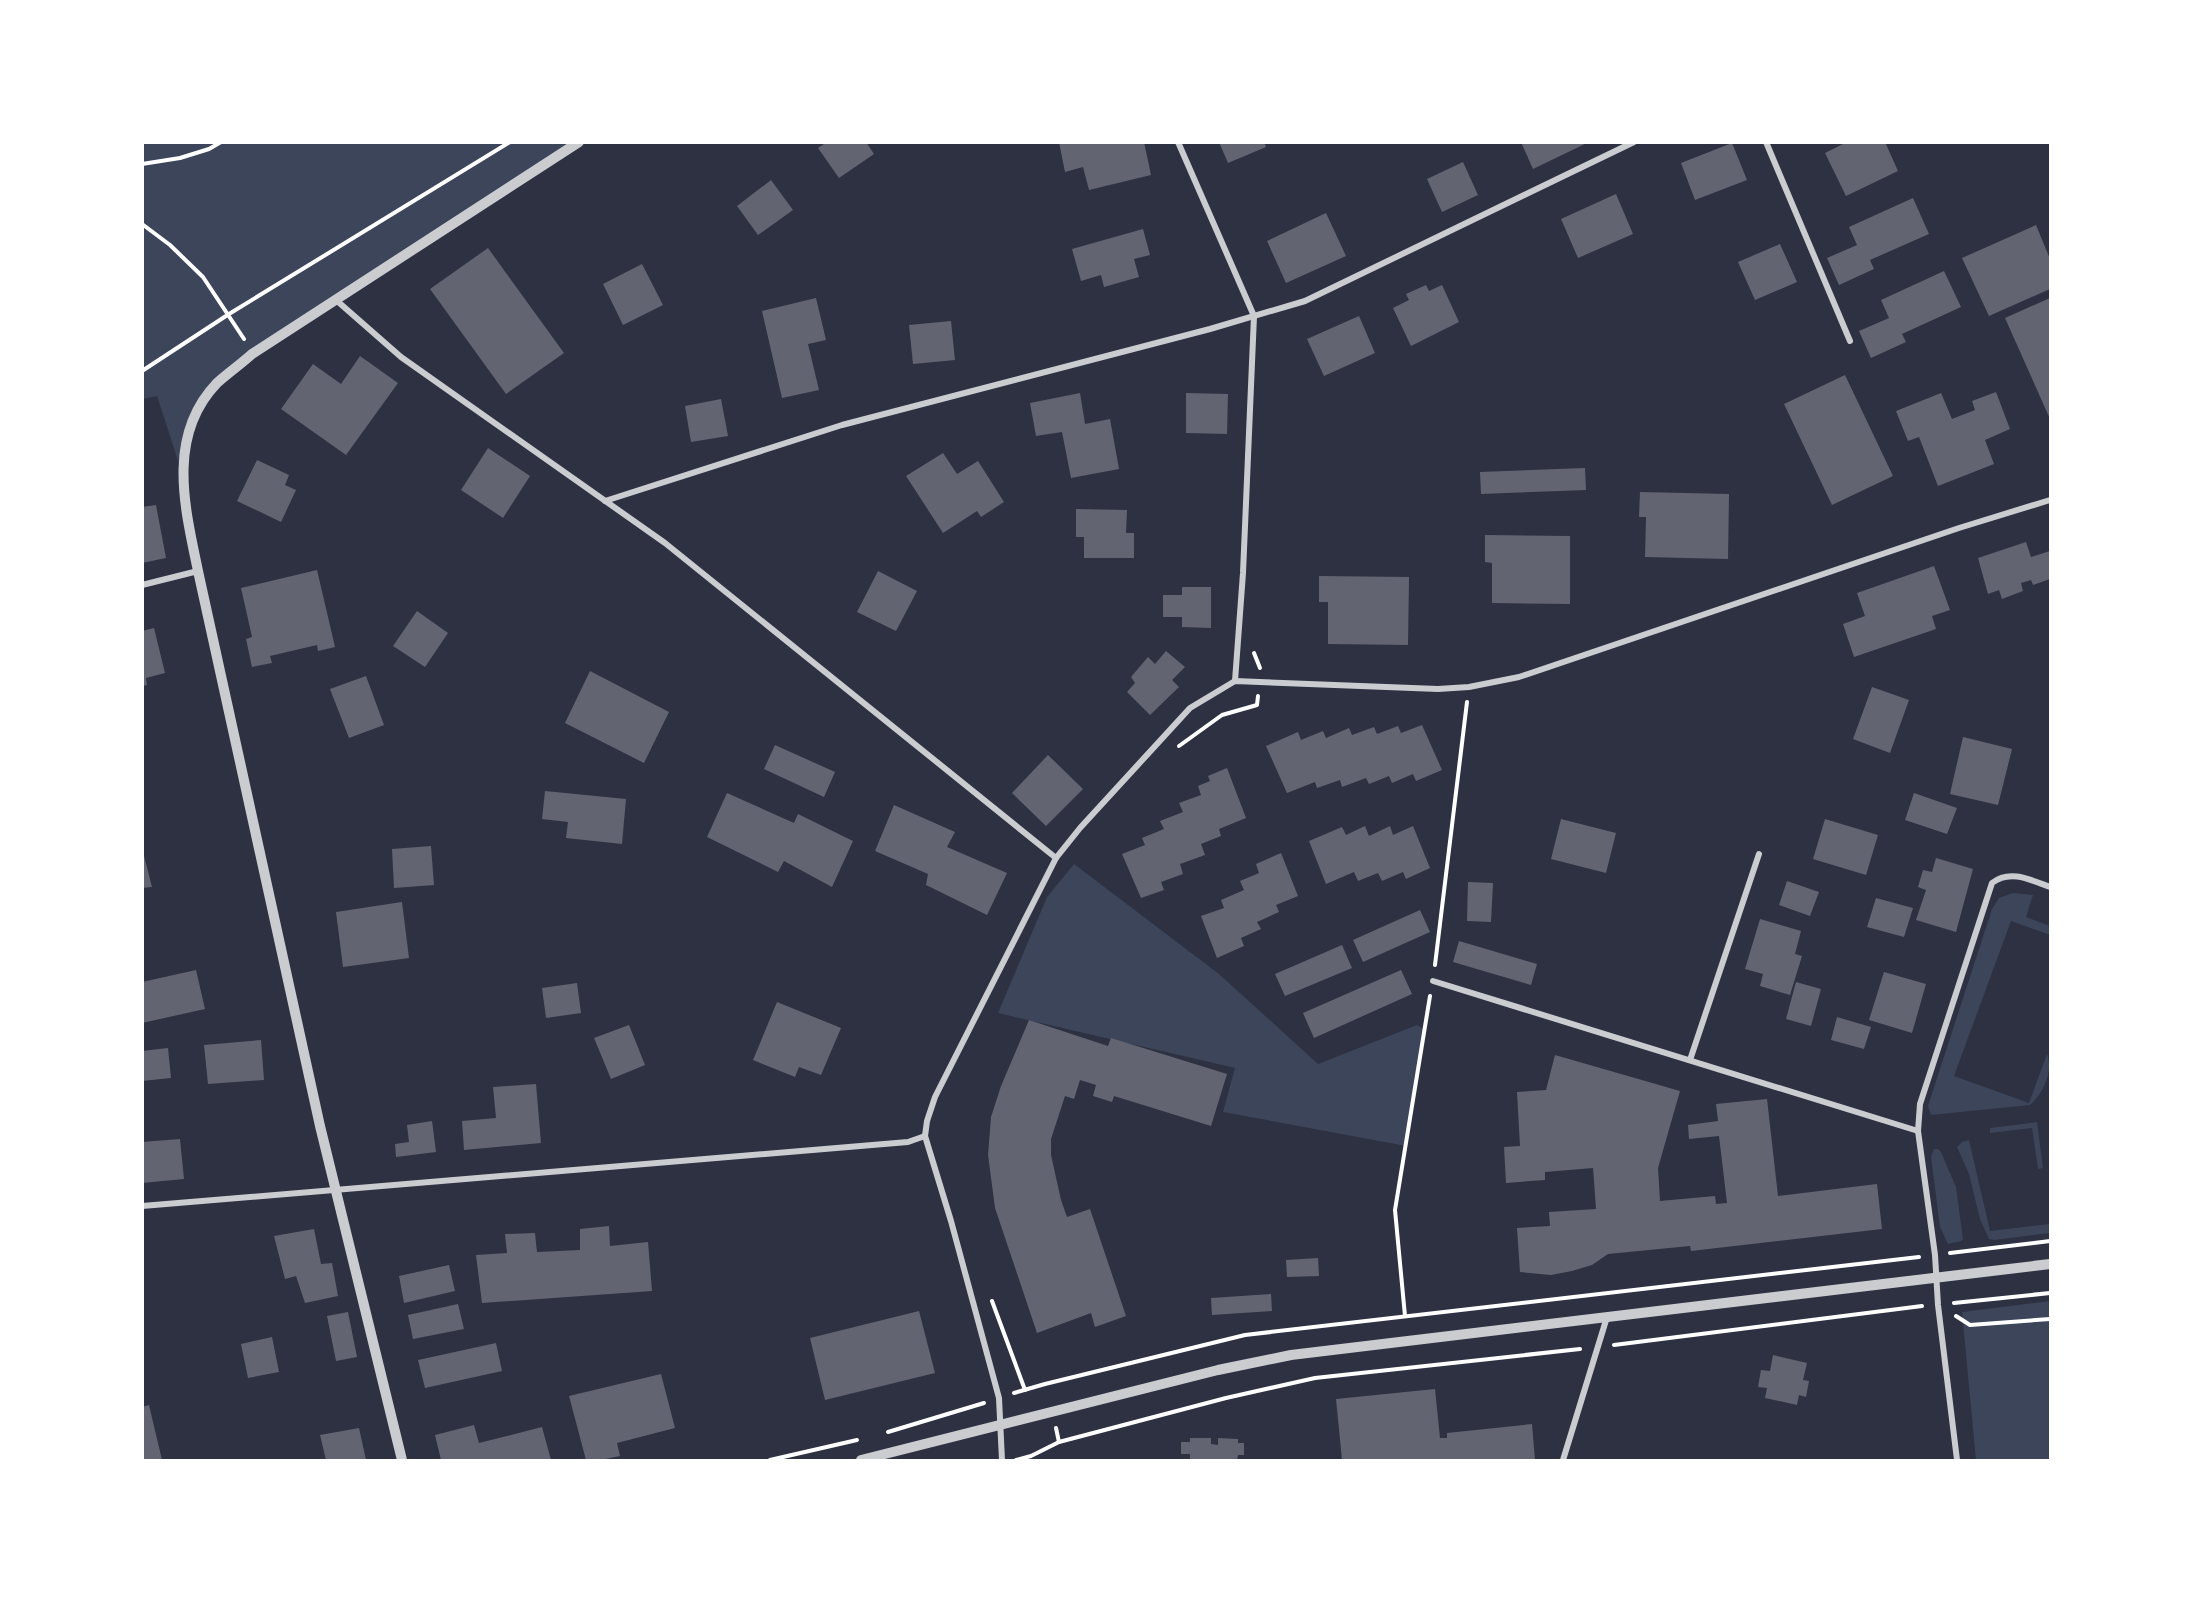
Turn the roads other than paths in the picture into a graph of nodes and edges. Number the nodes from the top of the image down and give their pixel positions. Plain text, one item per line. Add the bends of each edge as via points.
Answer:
1 (579, 142) edge
2 (1178, 142) edge
3 (1634, 142) edge
4 (1766, 142) edge
5 (336, 300) junction
6 (1254, 316) junction
7 (1851, 341) dead end
8 (2050, 500) edge
9 (605, 501) junction
10 (198, 571) junction
11 (142, 585) edge
12 (1235, 681) junction
13 (1759, 854) dead end
14 (1056, 858) junction
15 (2050, 887) edge
16 (1433, 981) road end
17 (1690, 1060) junction
18 (1918, 1131) junction
19 (925, 1136) junction
20 (335, 1190) junction
21 (142, 1206) edge
22 (2050, 1264) edge
23 (1937, 1277) junction
24 (1607, 1317) junction
25 (1001, 1426) junction
26 (402, 1461) edge
27 (861, 1461) edge
28 (1002, 1461) edge
29 (1563, 1461) edge
30 (1957, 1461) edge

1 - 5 street
2 - 6 street
3 - 6 street via 1305,301
4 - 7 street
5 - 9 street via 401,357
5 - 10 street via 252,354 216,384 199,407 184,455 183,502
6 - 9 street via 843,425
6 - 12 street
8 - 12 street via 1519,677 1438,689
9 - 14 street via 665,543
10 - 11 street
10 - 20 street
12 - 14 street via 1190,708
13 - 17 street
14 - 19 street via 935,1097
15 - 18 street via 2009,875 1992,883 1920,1104
16 - 17 street
17 - 18 street
18 - 23 street
19 - 20 street via 908,1142
19 - 25 street via 999,1398
20 - 21 street
20 - 26 street
22 - 23 street
23 - 24 street
23 - 30 street
24 - 25 street via 1291,1355
24 - 29 street
25 - 27 street
25 - 28 street

